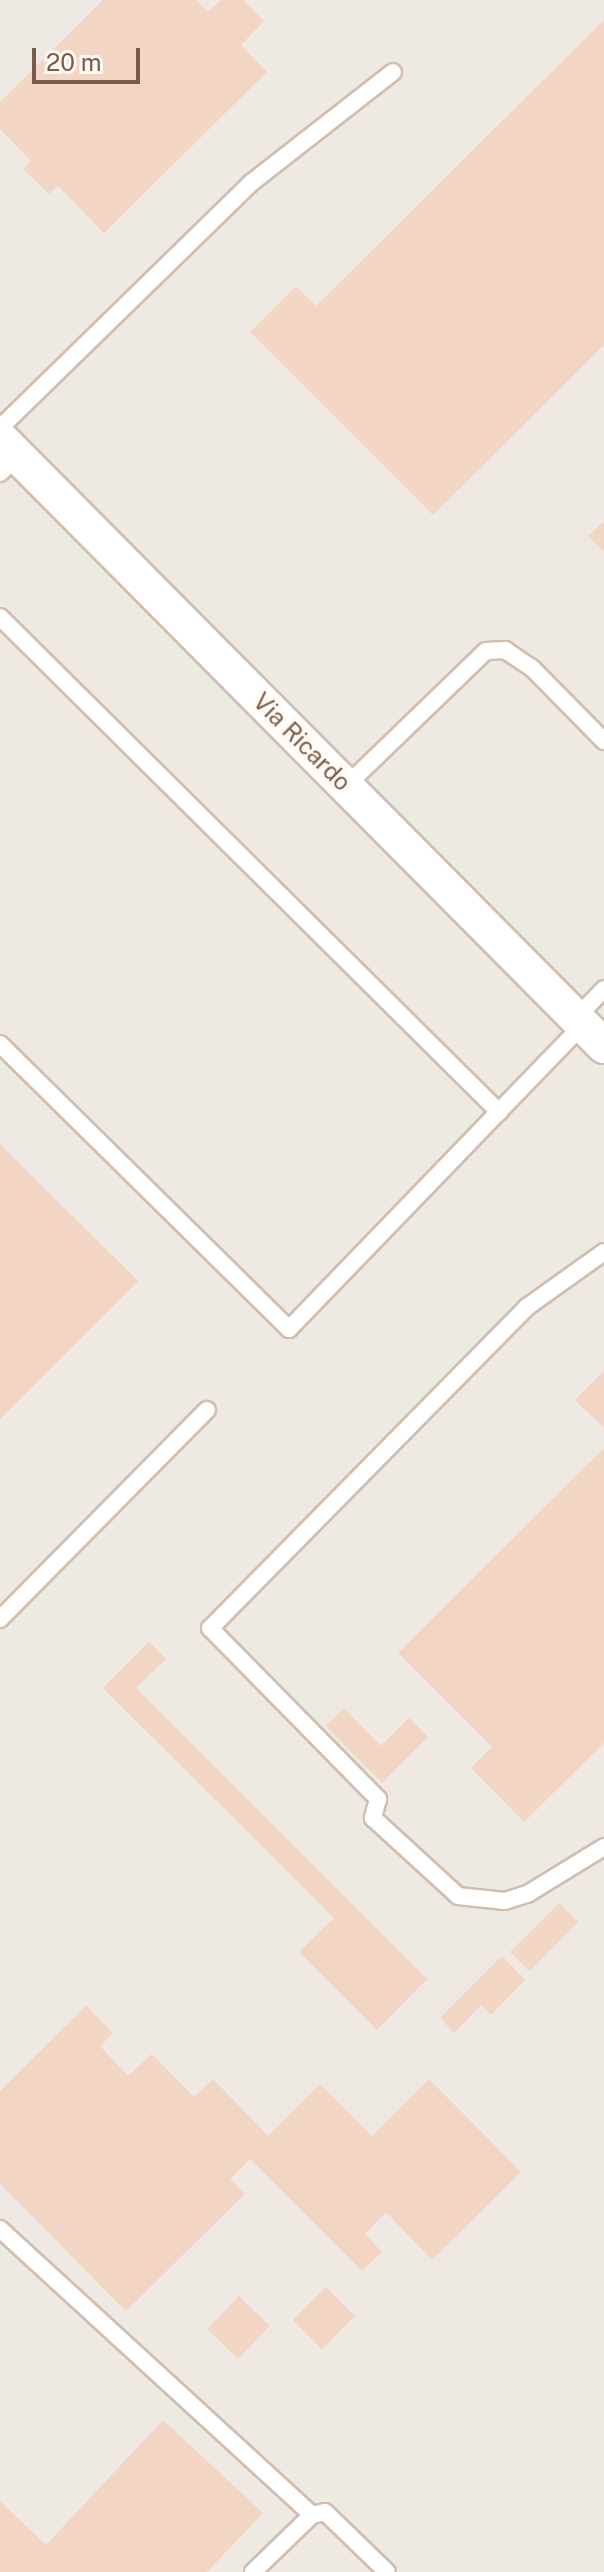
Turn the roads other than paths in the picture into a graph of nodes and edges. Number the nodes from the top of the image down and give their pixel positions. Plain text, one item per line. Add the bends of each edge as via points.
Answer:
1 (393, 72) dead end
2 (4, 449) edge
3 (0, 617) edge
4 (604, 741) edge
5 (346, 786) junction
6 (604, 989) edge
7 (588, 1030) edge
8 (0, 1044) edge
9 (499, 1112) junction
10 (604, 1252) edge
11 (207, 1410) dead end
12 (0, 1619) edge
13 (604, 1847) edge
14 (0, 2229) edge
15 (312, 2515) junction
16 (253, 2572) edge
17 (387, 2572) edge

1 - 2 lane via 251,183
2 - 5 street, Via Ricardo
3 - 9 lane
4 - 5 lane via 532,668 505,650 486,651
5 - 7 street, Via Ricardo
6 - 7 lane
7 - 9 lane
8 - 9 lane via 289,1329
10 - 13 lane via 527,1307 210,1628 378,1799 373,1818 458,1896 505,1901 529,1893
11 - 12 lane
14 - 15 lane
15 - 16 lane
15 - 17 lane via 334,2517

